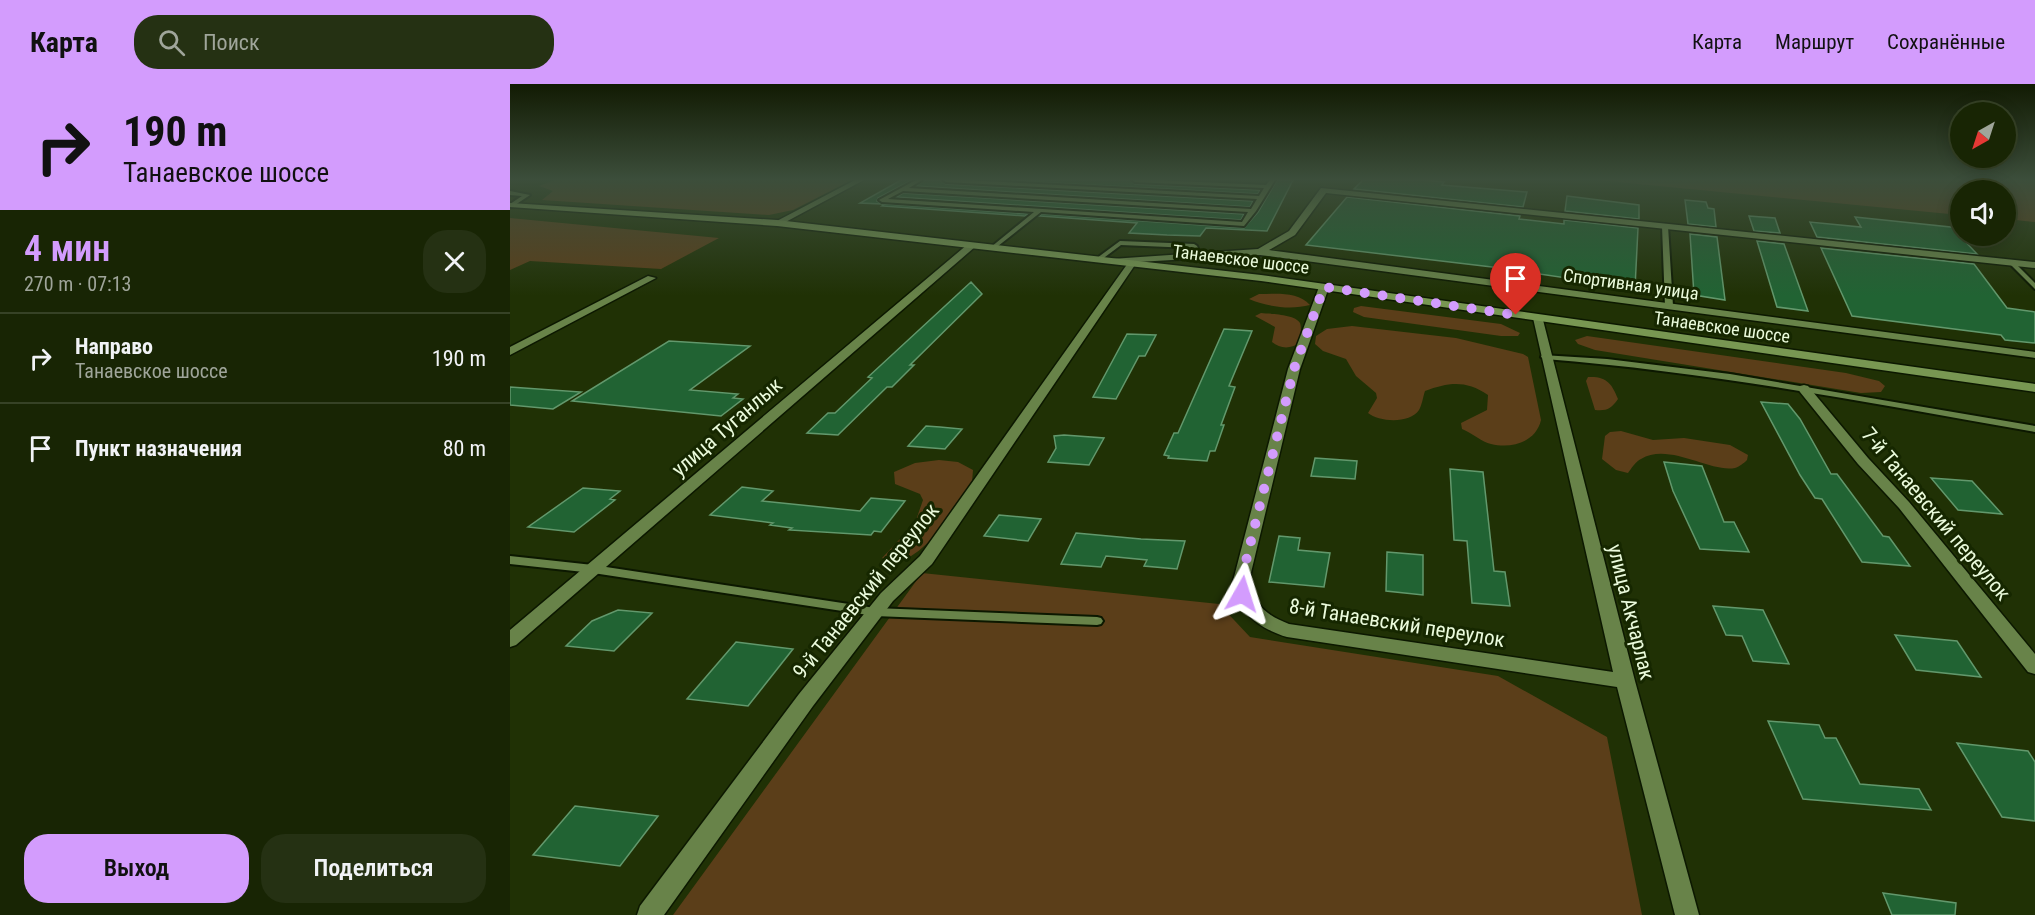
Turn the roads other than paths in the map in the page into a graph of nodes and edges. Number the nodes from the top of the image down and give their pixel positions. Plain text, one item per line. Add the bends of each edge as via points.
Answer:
1 (715, 219) edge
2 (785, 219) edge
3 (1029, 219) edge
4 (1162, 219) edge
5 (1248, 219) edge
6 (1303, 219) edge
7 (1597, 219) edge
8 (777, 223) junction
9 (1665, 226) junction
10 (971, 246) junction
11 (993, 248) junction
12 (1260, 252) junction
13 (1198, 255) junction
14 (1098, 259) junction
15 (1114, 261) junction
16 (2011, 262) junction
17 (1133, 263) junction
18 (2035, 265) edge
19 (651, 278) dead end
20 (1324, 287) junction
21 (2035, 287) edge
22 (1669, 306) junction
23 (1538, 318) junction
24 (510, 352) edge
25 (2035, 354) edge
26 (1545, 357) junction
27 (2035, 388) edge
28 (1804, 389) junction
29 (2035, 429) edge
30 (510, 560) edge
31 (593, 569) junction
32 (875, 612) junction
33 (1097, 621) dead end
34 (510, 640) edge
35 (2035, 667) edge
36 (1625, 681) junction
37 (650, 915) edge
38 (1687, 915) edge

1 - 8 street, Танаевское шоссе
2 - 8 street
3 - 11 lane
4 - 5 lane via 1245,224
6 - 12 street via 1292,233
7 - 9 street
8 - 10 street, Танаевское шоссе
9 - 16 street
9 - 22 lane
10 - 11 street, Танаевское шоссе
10 - 31 street, улица Туганлык
11 - 14 street, Танаевское шоссе
12 - 13 street, Спортивная улица
12 - 22 street, Спортивная улица
13 - 14 lane via 1194,246 1120,243
13 - 15 street, Спортивная улица
14 - 15 street, Танаевское шоссе
15 - 17 street, Танаевское шоссе
16 - 18 street
16 - 21 lane
17 - 20 street, Танаевское шоссе
17 - 32 street, 9-й Танаевский переулок via 926,560
19 - 24 street
20 - 23 street, Танаевское шоссе
20 - 36 street, 8-й Танаевский переулок via 1294,369 1241,581 1248,607 1260,618 1287,630
22 - 25 street, Спортивная улица
23 - 26 street, улица Акчарлак
23 - 27 street, Танаевское шоссе
26 - 28 lane via 1616,361
26 - 36 street, улица Акчарлак
28 - 29 lane
28 - 35 street, 7-й Танаевский переулок
30 - 31 lane
31 - 32 lane
31 - 34 street, улица Туганлык
32 - 33 lane
32 - 37 street, 9-й Танаевский переулок
36 - 38 street, улица Акчарлак

